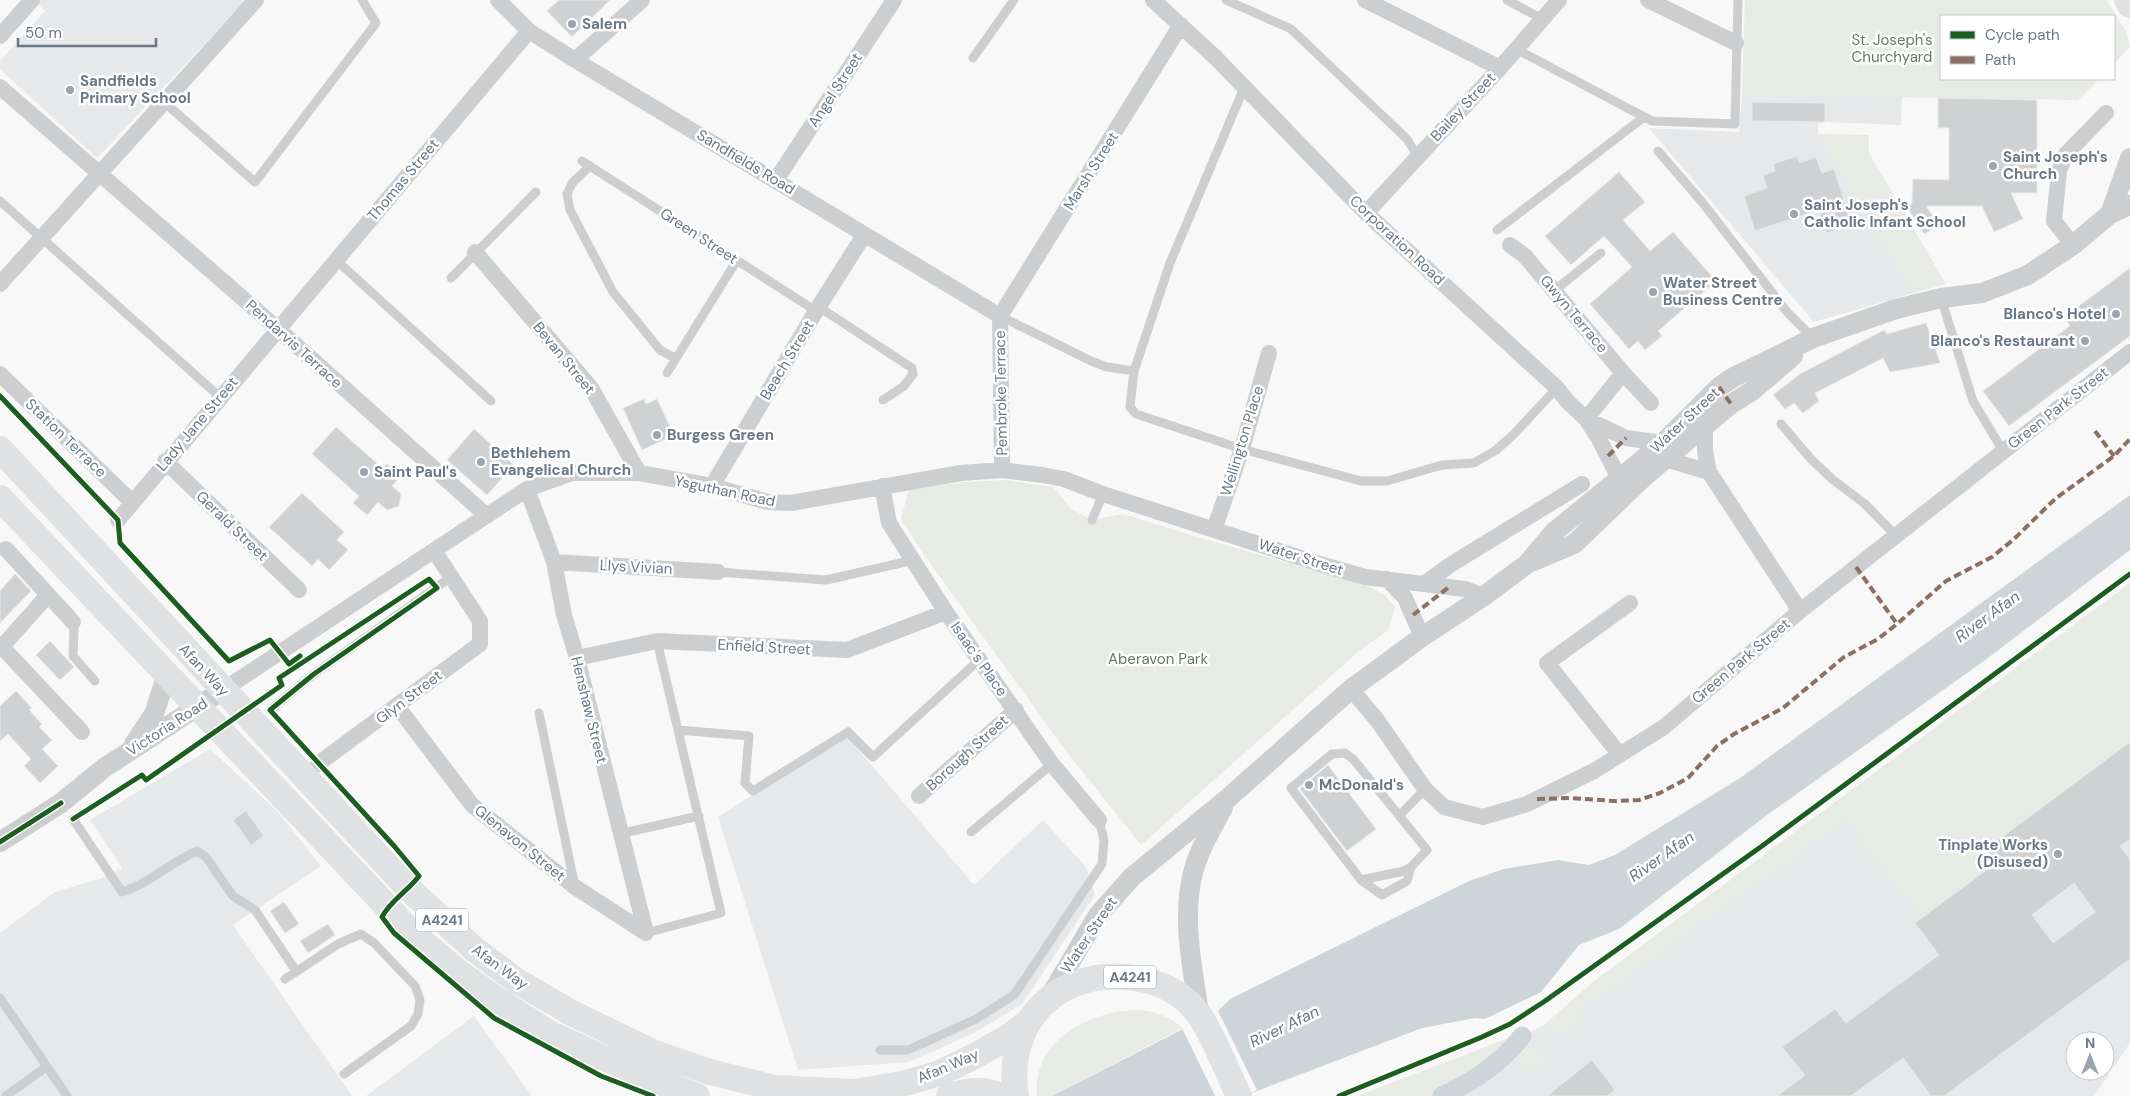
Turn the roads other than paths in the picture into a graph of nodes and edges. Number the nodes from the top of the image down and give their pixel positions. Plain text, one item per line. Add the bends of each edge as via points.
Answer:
1 (32, 0) edge
2 (256, 0) edge
3 (362, 0) edge
4 (499, 0) edge
5 (642, 0) edge
6 (894, 0) edge
7 (1014, 0) edge
8 (1153, 0) edge
9 (1226, 0) edge
10 (1365, 0) edge
11 (1507, 0) edge
12 (1559, 0) edge
13 (1648, 0) edge
14 (1738, 0) edge
15 (2127, 0) edge
16 (2130, 5) edge
17 (1542, 19) junction
18 (1181, 25) junction
19 (529, 30) junction
20 (0, 36) edge
21 (1736, 43) junction
22 (1516, 49) junction
23 (972, 58) dead end
24 (575, 60) junction
25 (1500, 68) junction
26 (0, 87) edge
27 (1244, 88) junction
28 (164, 102) junction
29 (2106, 113) dead end
30 (1644, 118) junction
31 (1658, 151) dead end
32 (1418, 157) junction
33 (2130, 158) edge
34 (582, 161) dead end
35 (590, 166) junction
36 (100, 174) junction
37 (776, 180) junction
38 (536, 192) dead end
39 (0, 200) edge
40 (2130, 205) edge
41 (1366, 213) junction
42 (2110, 214) junction
43 (1497, 230) dead end
44 (864, 235) junction
45 (42, 238) junction
46 (1510, 245) dead end
47 (2073, 245) junction
48 (475, 252) junction
49 (1601, 253) dead end
50 (336, 260) junction
51 (737, 260) junction
52 (451, 278) dead end
53 (0, 284) edge
54 (1555, 290) junction
55 (1941, 298) junction
56 (818, 309) junction
57 (1000, 316) junction
58 (278, 329) junction
59 (1813, 338) junction
60 (2130, 352) edge
61 (1269, 353) dead end
62 (675, 358) junction
63 (1134, 372) junction
64 (666, 373) dead end
65 (1623, 373) junction
66 (0, 374) edge
67 (1557, 388) junction
68 (220, 397) junction
69 (882, 400) dead end
70 (491, 401) dead end
71 (1651, 403) dead end
72 (1586, 419) junction
73 (1781, 424) dead end
74 (1705, 426) junction
75 (0, 449) edge
76 (1242, 449) junction
77 (1664, 451) junction
78 (2003, 451) junction
79 (165, 462) junction
80 (1002, 470) junction
81 (1709, 472) junction
82 (639, 473) junction
83 (1646, 475) junction
84 (1618, 478) junction
85 (1582, 484) dead end
86 (712, 486) junction
87 (882, 486) junction
88 (527, 489) junction
89 (1102, 494) junction
90 (0, 498) edge
91 (132, 502) junction
92 (487, 516) junction
93 (118, 520) dead end
94 (1092, 520) dead end
95 (1214, 530) junction
96 (1896, 536) junction
97 (6, 549) dead end
98 (434, 552) junction
99 (914, 560) junction
100 (554, 562) junction
101 (1527, 564) junction
102 (718, 572) joint
103 (451, 578) junction
104 (1387, 579) junction
105 (1424, 584) junction
106 (299, 590) dead end
107 (48, 595) junction
108 (1484, 596) junction
109 (1630, 603) dead end
110 (946, 612) junction
111 (1800, 612) junction
112 (73, 622) joint
113 (1422, 638) junction
114 (657, 640) junction
115 (1, 648) edge
116 (577, 658) junction
117 (979, 660) junction
118 (168, 674) junction
119 (95, 681) dead end
120 (1351, 689) junction
121 (223, 690) junction
122 (397, 706) junction
123 (198, 708) junction
124 (270, 710) dead end
125 (1016, 710) junction
126 (539, 713) dead end
127 (678, 730) junction
128 (82, 732) dead end
129 (128, 752) junction
130 (1620, 755) junction
131 (318, 764) dead end
132 (1052, 764) junction
133 (1426, 789) junction
134 (919, 796) dead end
135 (1227, 799) junction
136 (1400, 815) junction
137 (699, 816) junction
138 (72, 819) dead end
139 (1099, 820) joint
140 (971, 832) dead end
141 (620, 834) junction
142 (0, 842) edge
143 (1411, 867) junction
144 (1361, 880) junction
145 (575, 887) junction
146 (646, 933) junction
147 (296, 971) junction
148 (285, 979) dead end
149 (0, 998) edge
150 (1049, 998) junction
151 (1200, 1016) junction
152 (1027, 1023) junction
153 (880, 1050) dead end
154 (46, 1067) junction
155 (344, 1074) dead end
156 (6, 1096) edge
157 (67, 1096) edge
158 (697, 1096) edge
159 (949, 1096) edge
160 (999, 1096) edge
161 (1016, 1096) edge
162 (1239, 1096) edge

1 - 20 street
2 - 28 street
3 - 28 lane via 376,23 255,182
4 - 19 street, Sandfields Road
5 - 24 street
6 - 37 street, Angel Street
7 - 23 lane
8 - 18 street, Corporation Road
9 - 32 lane via 1291,29 1407,139
10 - 25 street
11 - 17 lane
12 - 17 street, Bailey Street
13 - 21 street
14 - 21 lane
15 - 16 main road
17 - 22 street, Bailey Street
18 - 27 street, Corporation Road
18 - 57 street, Marsh Street
19 - 24 street, Sandfields Road
19 - 50 street, Thomas Street
21 - 30 lane via 1735,124
22 - 25 street, Bailey Street
22 - 30 lane
24 - 37 street, Sandfields Road
25 - 32 street, Bailey Street
26 - 36 street, Pendarvis Terrace
27 - 41 street, Corporation Road
27 - 63 lane via 1170,263
28 - 36 street
29 - 47 street via 2066,154 2058,171 2054,221
30 - 43 lane
31 - 59 lane via 1788,313
32 - 41 street, Bailey Street
33 - 42 street
34 - 35 lane, Green Street
35 - 51 lane, Green Street
35 - 62 lane via 573,182 567,194 570,210 613,292 660,350
36 - 45 street
36 - 58 street, Pendarvis Terrace
37 - 44 street, Sandfields Road
38 - 48 lane
39 - 45 lane
40 - 42 street, Water Street
41 - 67 street, Corporation Road
42 - 47 street, Water Street
44 - 56 street, Beach Street
44 - 57 street, Sandfields Road
45 - 53 street
45 - 68 lane
46 - 54 street, Gwyn Terrace via 1529,251
47 - 55 street, Water Street via 2028,275 1982,293
48 - 52 lane
48 - 82 street, Bevan Street via 592,388
49 - 54 lane
50 - 58 street, Thomas Street
50 - 70 lane
51 - 56 lane, Green Street
51 - 62 lane
54 - 65 street, Gwyn Terrace
55 - 59 street, Water Street via 1896,309
55 - 78 lane via 1973,402
56 - 69 lane, Green Street via 912,368 913,374 904,386
56 - 86 street, Beach Street
57 - 63 lane via 1091,361
57 - 80 street, Pembroke Terrace
58 - 68 street, Lady Jane Street
58 - 92 street, Pendarvis Terrace
59 - 74 street, Water Street via 1752,391
59 - 77 street, Water Street via 1719,387
60 - 78 street, Green Park Street
61 - 76 street, Wellington Place
62 - 64 lane
63 - 76 lane via 1130,407 1136,414
65 - 71 street, Gwyn Terrace
65 - 72 street
66 - 91 street, Station Terrace
67 - 72 street, Corporation Road
67 - 76 lane via 1512,436 1474,463 1442,466 1387,481 1361,481
68 - 79 street, Lady Jane Street
72 - 77 street, Corporation Road
72 - 84 street via 1600,439
73 - 96 lane via 1811,459 1865,504
74 - 77 street, Water Street
74 - 81 street
75 - 121 main road, Afan Way / A4241
76 - 95 street, Wellington Place
77 - 81 street, Corporation Road
77 - 83 street, Water Street
77 - 84 street, Water Street
78 - 96 street, Green Park Street
79 - 91 street, Lady Jane Street
79 - 106 street, Gerald Street
80 - 87 street, Ysguthan Road
80 - 89 street, Water Street via 1064,479
81 - 111 street
82 - 86 street, Ysguthan Road
82 - 88 street, Ysguthan Road via 572,473
83 - 84 street
83 - 101 street, Water Street via 1574,544
84 - 101 street, Water Street via 1554,532
85 - 105 street
86 - 87 street, Ysguthan Road via 768,502 791,503
87 - 99 street, Isaac's Place via 889,523
88 - 92 street, Ysguthan Road
88 - 100 street, Henshaw Street
89 - 94 lane
89 - 95 street, Water Street
90 - 118 main road, Afan Way / A4241
91 - 93 street, Lady Jane Street
92 - 98 street, Victoria Road
95 - 104 street, Water Street via 1329,567
96 - 111 street, Green Park Street
97 - 107 street
98 - 103 street
98 - 121 street, Victoria Road
99 - 102 lane via 826,580
99 - 110 street, Isaac's Place
100 - 102 street, Llys Vivian
100 - 116 street, Henshaw Street via 564,615
101 - 108 street, Water Street
103 - 122 street, Glyn Street via 480,621 480,644
103 - 124 lane via 314,674
104 - 105 street, Water Street
104 - 113 street via 1405,598
105 - 108 street, Water Street via 1465,589
107 - 112 street
107 - 115 street
108 - 113 street, Water Street
109 - 130 street via 1546,663
110 - 114 street, Enfield Street via 847,650
110 - 117 street, Isaac's Place
111 - 130 street, Green Park Street via 1664,727
112 - 119 lane via 72,656
113 - 120 street, Water Street
114 - 116 street, Enfield Street
114 - 127 lane
115 - 128 street
116 - 141 street, Henshaw Street
117 - 125 street, Isaac's Place
117 - 127 lane via 873,757 848,732 753,791 744,784 749,736
118 - 123 main road, Afan Way / A4241
118 - 129 street via 154,714
120 - 133 street, Green Park Street
120 - 135 street, Water Street
121 - 123 street, Victoria Road
121 - 152 main road, Afan Way / A4241 via 409,889 474,948 515,980 570,1012 652,1052 710,1072 775,1088 853,1092 937,1074 1007,1038
122 - 131 street, Glyn Street
122 - 145 street, Glenavon Street via 472,806
123 - 129 street, Victoria Road
123 - 158 main road, Afan Way / A4241 via 406,927 457,971 549,1033
125 - 132 street, Isaac's Place
125 - 134 street, Borough Street
126 - 145 lane
127 - 137 lane
129 - 142 street, Victoria Road via 60,803
130 - 133 street, Green Park Street via 1527,804 1483,817 1444,807
132 - 139 street, Isaac's Place
132 - 140 lane
133 - 136 lane
135 - 150 street, Water Street via 1132,877 1114,896 1098,915
135 - 151 street, Water Street via 1199,855 1188,900 1188,940
136 - 143 lane via 1427,850
136 - 144 lane via 1345,753 1332,754 1291,788
137 - 141 lane
137 - 146 lane via 721,913
138 - 147 lane via 122,892 136,888 197,851 206,857 233,896 255,910
139 - 153 lane via 1104,840 1102,864 1014,995 976,1019 908,1050
141 - 146 street, Henshaw Street
143 - 144 lane
143 - 144 lane via 1407,881 1382,895
145 - 146 street, Glenavon Street
147 - 148 lane
147 - 155 lane via 338,944 361,934 374,943 415,986 420,1000 418,1014 411,1026
149 - 154 lane
150 - 151 main road, A4241 via 1081,980 1123,976 1156,983 1180,996
150 - 152 main road, A4241
151 - 162 main road, A4241
152 - 161 main road, A4241 via 1016,1052
154 - 156 lane
154 - 157 lane
159 - 160 main road, Afan Way via 974,1091

